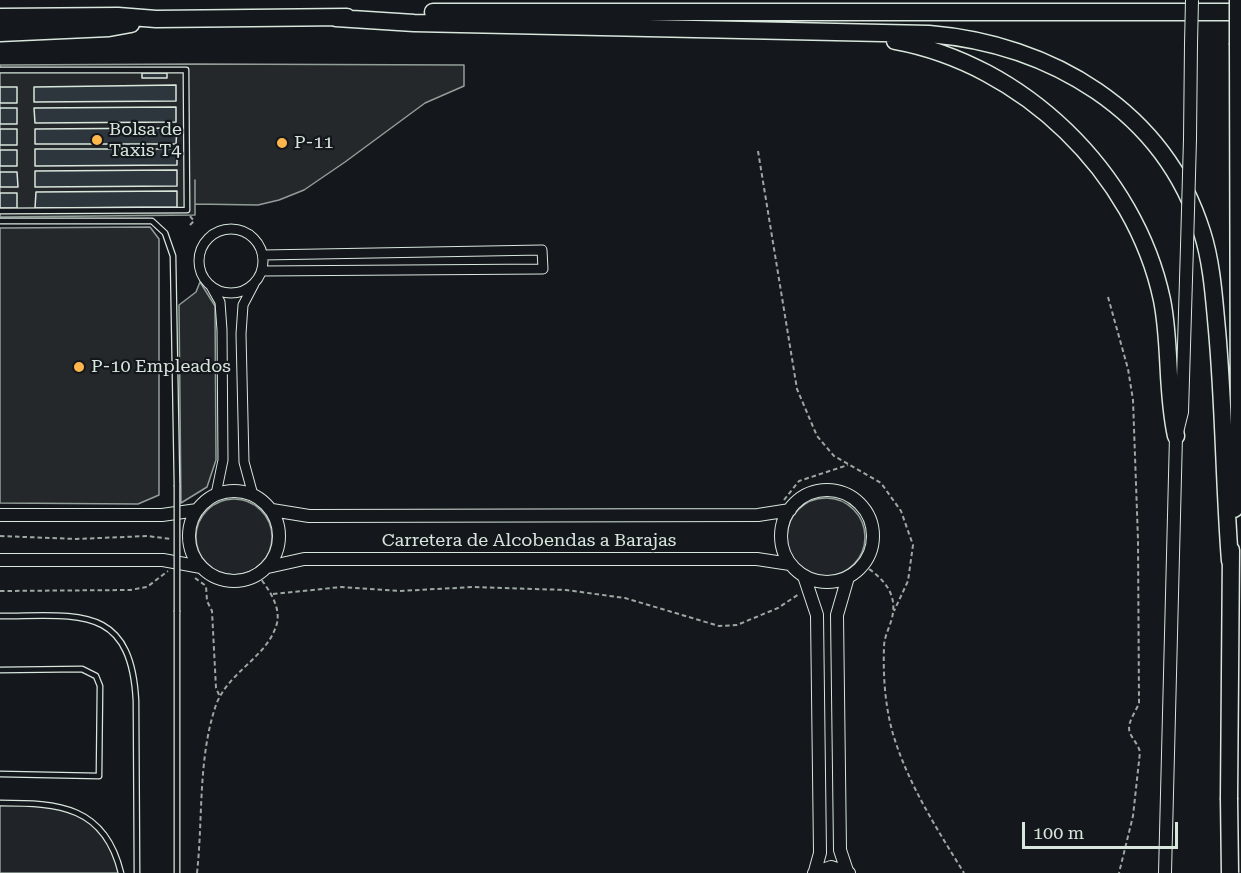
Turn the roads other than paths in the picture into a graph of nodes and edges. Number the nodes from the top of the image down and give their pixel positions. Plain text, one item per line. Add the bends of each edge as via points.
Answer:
1 (1192, 0) edge
2 (1238, 0) edge
3 (1241, 12) edge
4 (0, 17) edge
5 (336, 18) junction
6 (156, 19) junction
7 (825, 32) junction
8 (0, 33) edge
9 (0, 70) edge
10 (0, 211) edge
11 (0, 221) edge
12 (263, 255) junction
13 (262, 271) junction
14 (255, 284) junction
15 (210, 286) junction
16 (1176, 436) junction
17 (216, 494) junction
18 (253, 495) junction
19 (197, 510) junction
20 (272, 510) junction
21 (790, 510) junction
22 (0, 515) edge
23 (0, 560) edge
24 (1230, 561) junction
25 (790, 564) junction
26 (268, 567) junction
27 (197, 572) junction
28 (804, 576) junction
29 (848, 577) junction
30 (0, 616) edge
31 (0, 670) edge
32 (0, 774) edge
33 (0, 803) edge
34 (815, 872) edge
35 (848, 872) edge
36 (121, 873) edge
37 (137, 873) edge
38 (177, 873) edge
39 (1165, 873) edge
40 (1230, 873) edge

1 - 16 street, bridge via 1182,412
2 - 24 highway, bridge via 1239,451
3 - 5 highway via 528,11
4 - 6 highway
5 - 6 highway
5 - 7 highway
6 - 8 highway via 109,28
7 - 16 highway via 912,44 970,65 1036,105 1080,145 1122,202 1155,274 1168,341 1170,412
7 - 24 highway via 957,37 1015,50 1094,88 1147,136 1174,174 1203,232 1219,354
9 - 10 lane via 186,70 187,210
11 - 38 lane, bridge via 152,221 165,233 173,256
12 - 13 street
12 - 13 street via 542,250 543,268
12 - 15 street via 245,232 227,230 212,236 201,250 199,260
13 - 14 street
14 - 15 street via 238,293
14 - 18 street via 243,305 242,334 244,462
15 - 17 street via 220,302 222,330 223,460
16 - 39 street
17 - 18 street via 235,490
17 - 19 street
18 - 20 street
19 - 22 street via 162,515
19 - 27 street via 189,529
20 - 21 street, Carretera de Alcobendas a Barajas via 309,516 758,515
20 - 26 street via 280,529 278,549
21 - 25 street via 781,537
21 - 29 street via 800,500 819,492 839,492 862,507 872,531 872,545 863,565
23 - 27 street via 164,560
24 - 40 highway, bridge
25 - 26 street, Carretera de Alcobendas a Barajas via 757,559 304,559
25 - 28 street
26 - 27 street via 247,580 222,580
28 - 29 street via 819,582
28 - 34 street via 817,615 820,853
29 - 35 street via 837,615 840,850
30 - 37 lane via 86,618 117,634 128,652 135,672
31 - 32 lane via 82,669 96,676 100,686 99,776
33 - 36 lane via 50,804 90,820 108,840
34 - 35 street via 831,867

